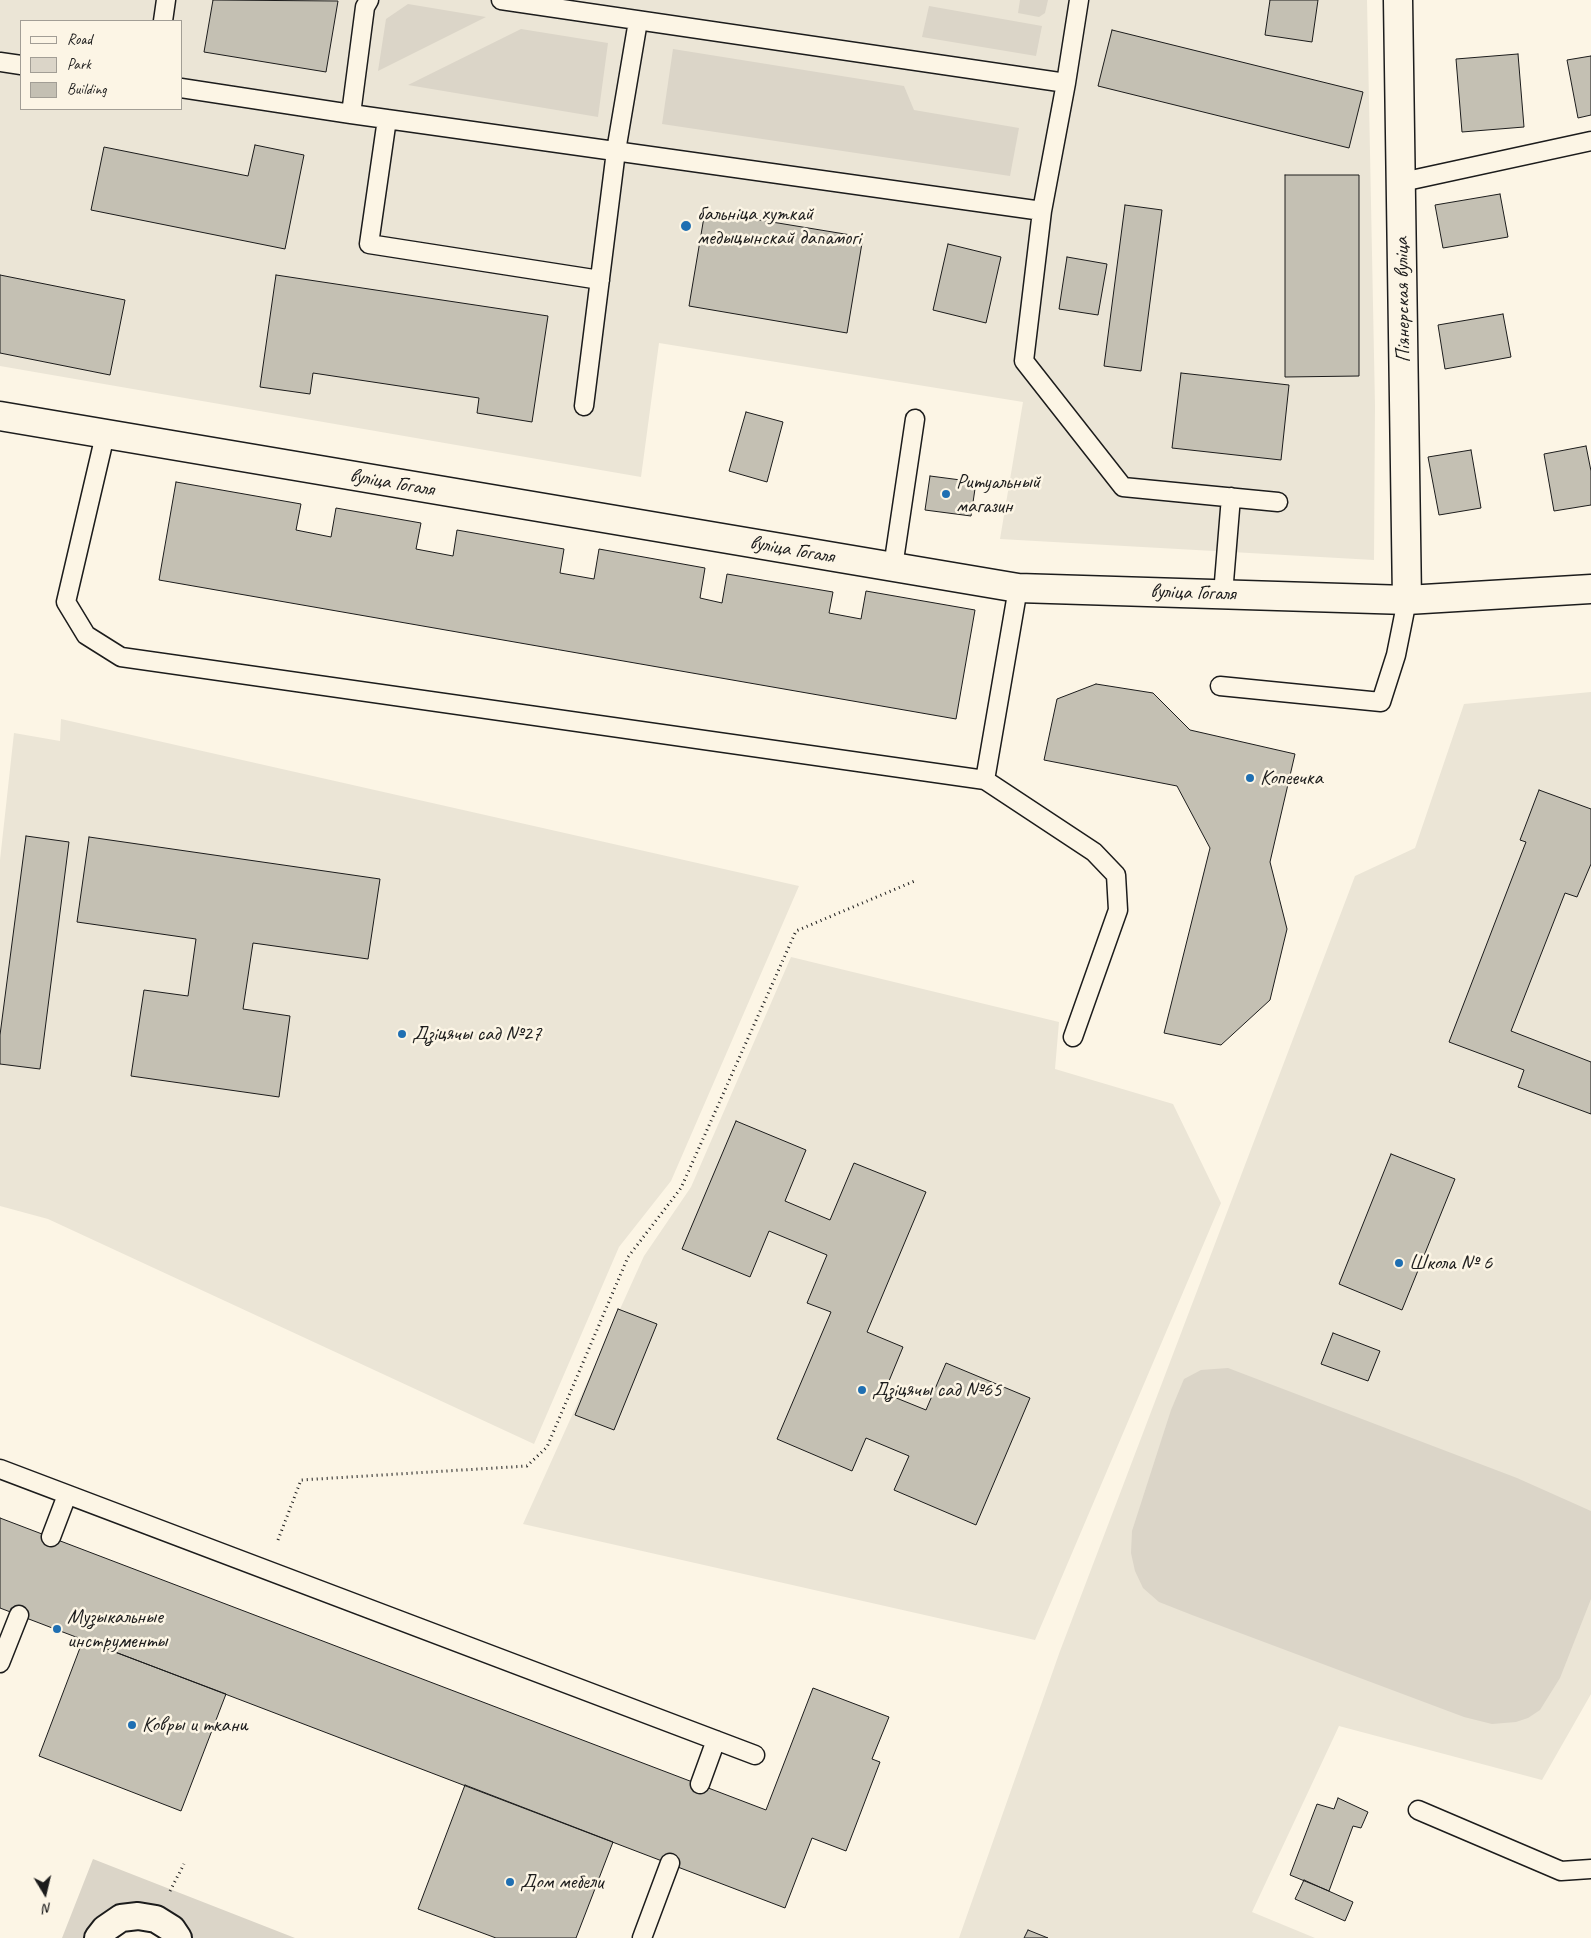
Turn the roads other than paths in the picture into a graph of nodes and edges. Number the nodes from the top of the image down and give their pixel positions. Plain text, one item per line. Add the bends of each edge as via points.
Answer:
1 (166, 0) edge
2 (369, 0) edge
3 (501, 0) edge
4 (1079, 0) edge
5 (1398, 0) edge
6 (163, 20) edge
7 (638, 20) junction
8 (0, 62) edge
9 (20, 65) edge
10 (1066, 84) junction
11 (182, 88) edge
12 (351, 114) junction
13 (387, 119) junction
14 (1591, 141) edge
15 (616, 151) junction
16 (1402, 182) junction
17 (1042, 211) junction
18 (600, 280) junction
19 (584, 406) dead end
20 (0, 416) edge
21 (915, 419) dead end
22 (105, 435) junction
23 (1231, 497) junction
24 (1278, 502) dead end
25 (893, 567) junction
26 (1018, 588) junction
27 (1591, 589) edge
28 (1223, 594) junction
29 (1407, 600) junction
30 (1220, 686) dead end
31 (985, 780) junction
32 (1073, 1037) dead end
33 (0, 1469) edge
34 (67, 1495) junction
35 (51, 1537) dead end
36 (19, 1615) dead end
37 (0, 1663) edge
38 (716, 1740) junction
39 (755, 1755) dead end
40 (700, 1784) dead end
41 (1418, 1810) dead end
42 (670, 1863) dead end
43 (1591, 1869) edge
44 (98, 1938) edge
45 (178, 1938) edge
46 (642, 1938) edge

1 - 6 lane
2 - 12 lane via 365,7
3 - 7 lane
4 - 10 lane
5 - 16 main road, Піянерская вуліца
7 - 10 lane
7 - 15 lane
8 - 9 lane
10 - 17 lane
11 - 12 lane
12 - 13 lane
13 - 15 lane
13 - 18 lane via 369,244
14 - 16 lane
15 - 17 lane
15 - 18 lane
16 - 29 main road, Піянерская вуліца
17 - 23 lane via 1024,361 1123,487
18 - 19 lane
20 - 22 main road, вуліца Гогаля
21 - 25 lane
22 - 25 main road, вуліца Гогаля
22 - 31 lane via 66,602 86,635 121,657
23 - 24 lane
23 - 28 lane
25 - 26 main road, вуліца Гогаля
26 - 28 main road, вуліца Гогаля
26 - 31 lane
27 - 29 main road, вуліца Гогаля
28 - 29 main road, вуліца Гогаля
29 - 30 lane via 1396,655 1381,702
31 - 32 lane via 1094,852 1116,875 1118,910
33 - 34 lane
34 - 35 lane
34 - 38 lane
36 - 37 lane
38 - 39 lane
38 - 40 lane
41 - 43 lane via 1561,1871
42 - 46 lane
44 - 45 street via 120,1918 138,1916 156,1919 172,1929

